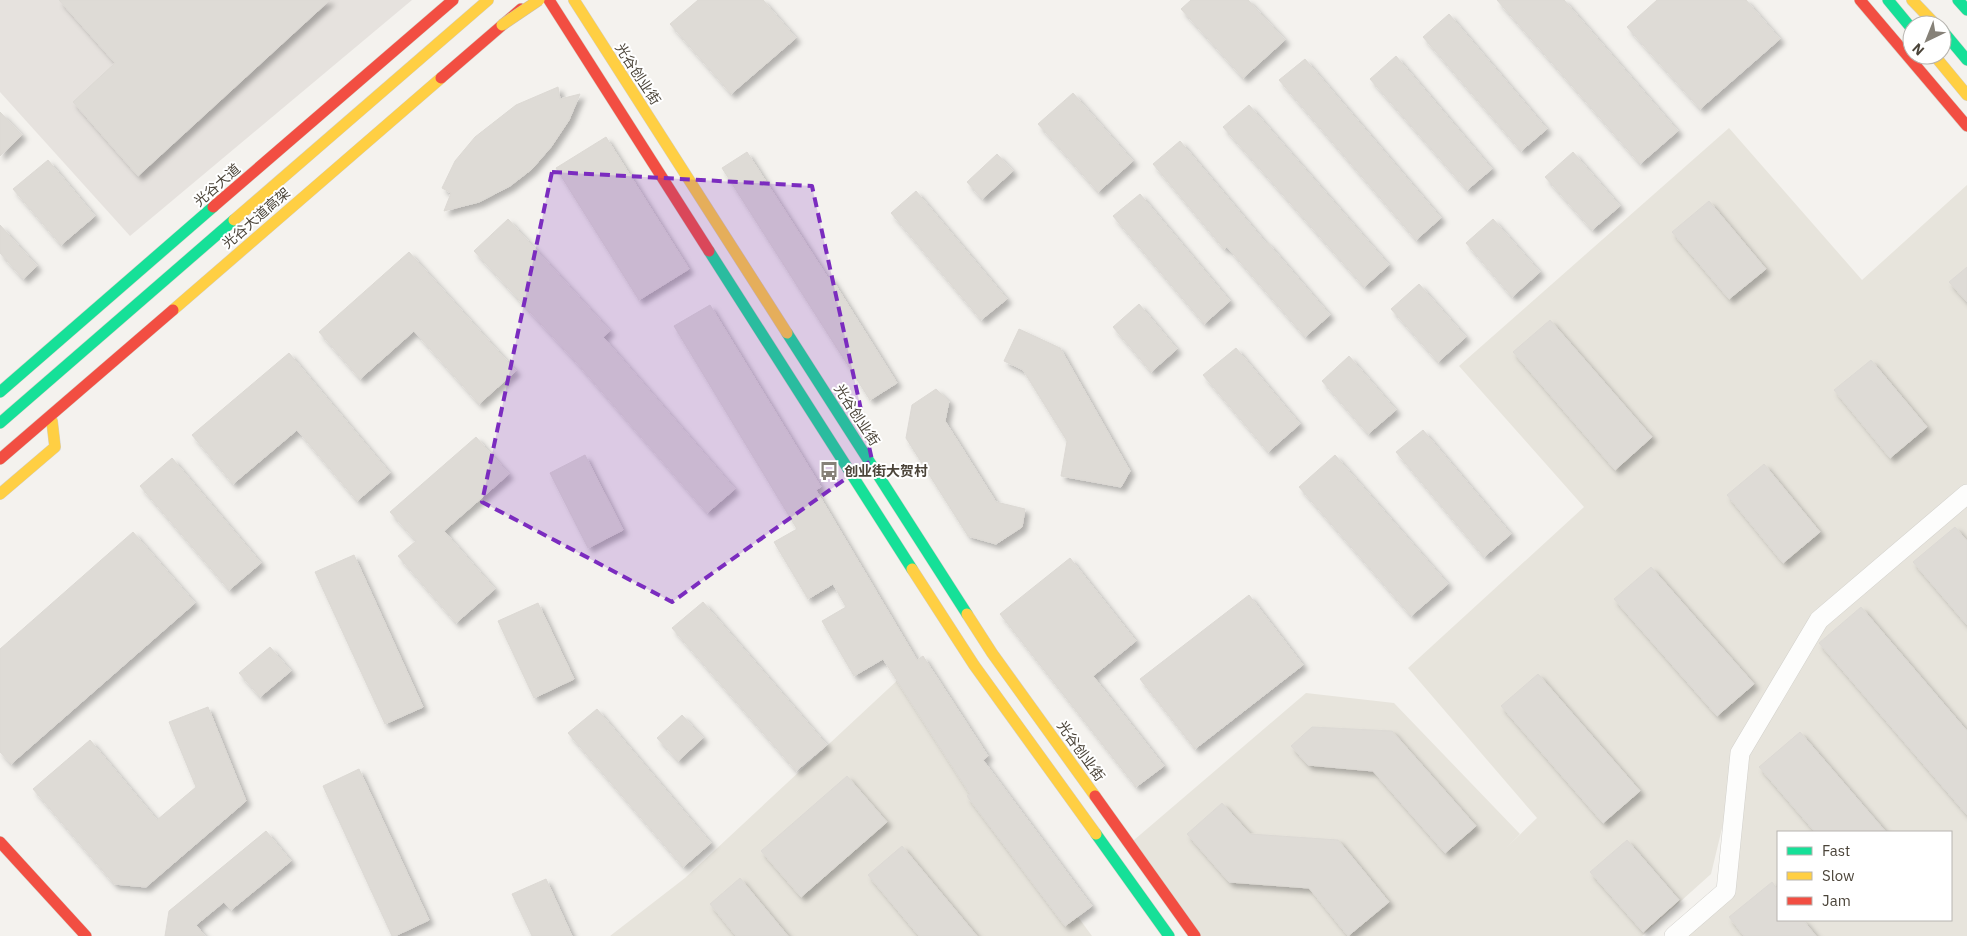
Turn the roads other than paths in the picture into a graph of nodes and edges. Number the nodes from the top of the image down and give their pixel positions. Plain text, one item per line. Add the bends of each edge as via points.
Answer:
1 (453, 0) edge
2 (488, 0) edge
3 (532, 0) edge
4 (539, 0) edge
5 (549, 0) edge
6 (574, 0) edge
7 (1860, 0) edge
8 (1888, 0) edge
9 (1914, 0) edge
10 (1958, 0) edge
11 (1967, 10) edge
12 (1927, 15) edge
13 (1902, 17) edge
14 (502, 25) junction
15 (1952, 42) edge
16 (1967, 60) edge
17 (1942, 65) edge
18 (1967, 95) edge
19 (1967, 126) edge
20 (0, 392) edge
21 (52, 421) junction
22 (0, 422) edge
23 (0, 459) edge
24 (0, 467) edge
25 (0, 494) edge
26 (1967, 494) edge
27 (0, 842) edge
28 (1188, 926) junction
29 (86, 936) edge
30 (1169, 936) edge
31 (1176, 936) edge
32 (1195, 936) edge
33 (1674, 936) edge

1 - 20 main road, 光谷大道
2 - 22 main road, 光谷大道高架
3 - 14 main road, 光谷大道高架, bridge
3 - 21 main road via 506,38
4 - 14 main road, bridge
5 - 30 main road via 974,665
6 - 28 main road, 光谷创业街 via 992,653
7 - 19 main road
8 - 13 main road
9 - 12 main road
10 - 11 main road
14 - 23 main road, 光谷大道高架
15 - 16 main road
17 - 18 main road
21 - 24 main road
21 - 25 main road via 55,446
26 - 33 street via 1819,620 1740,752 1726,892
27 - 29 main road
28 - 31 main road
28 - 32 main road, 光谷创业街

